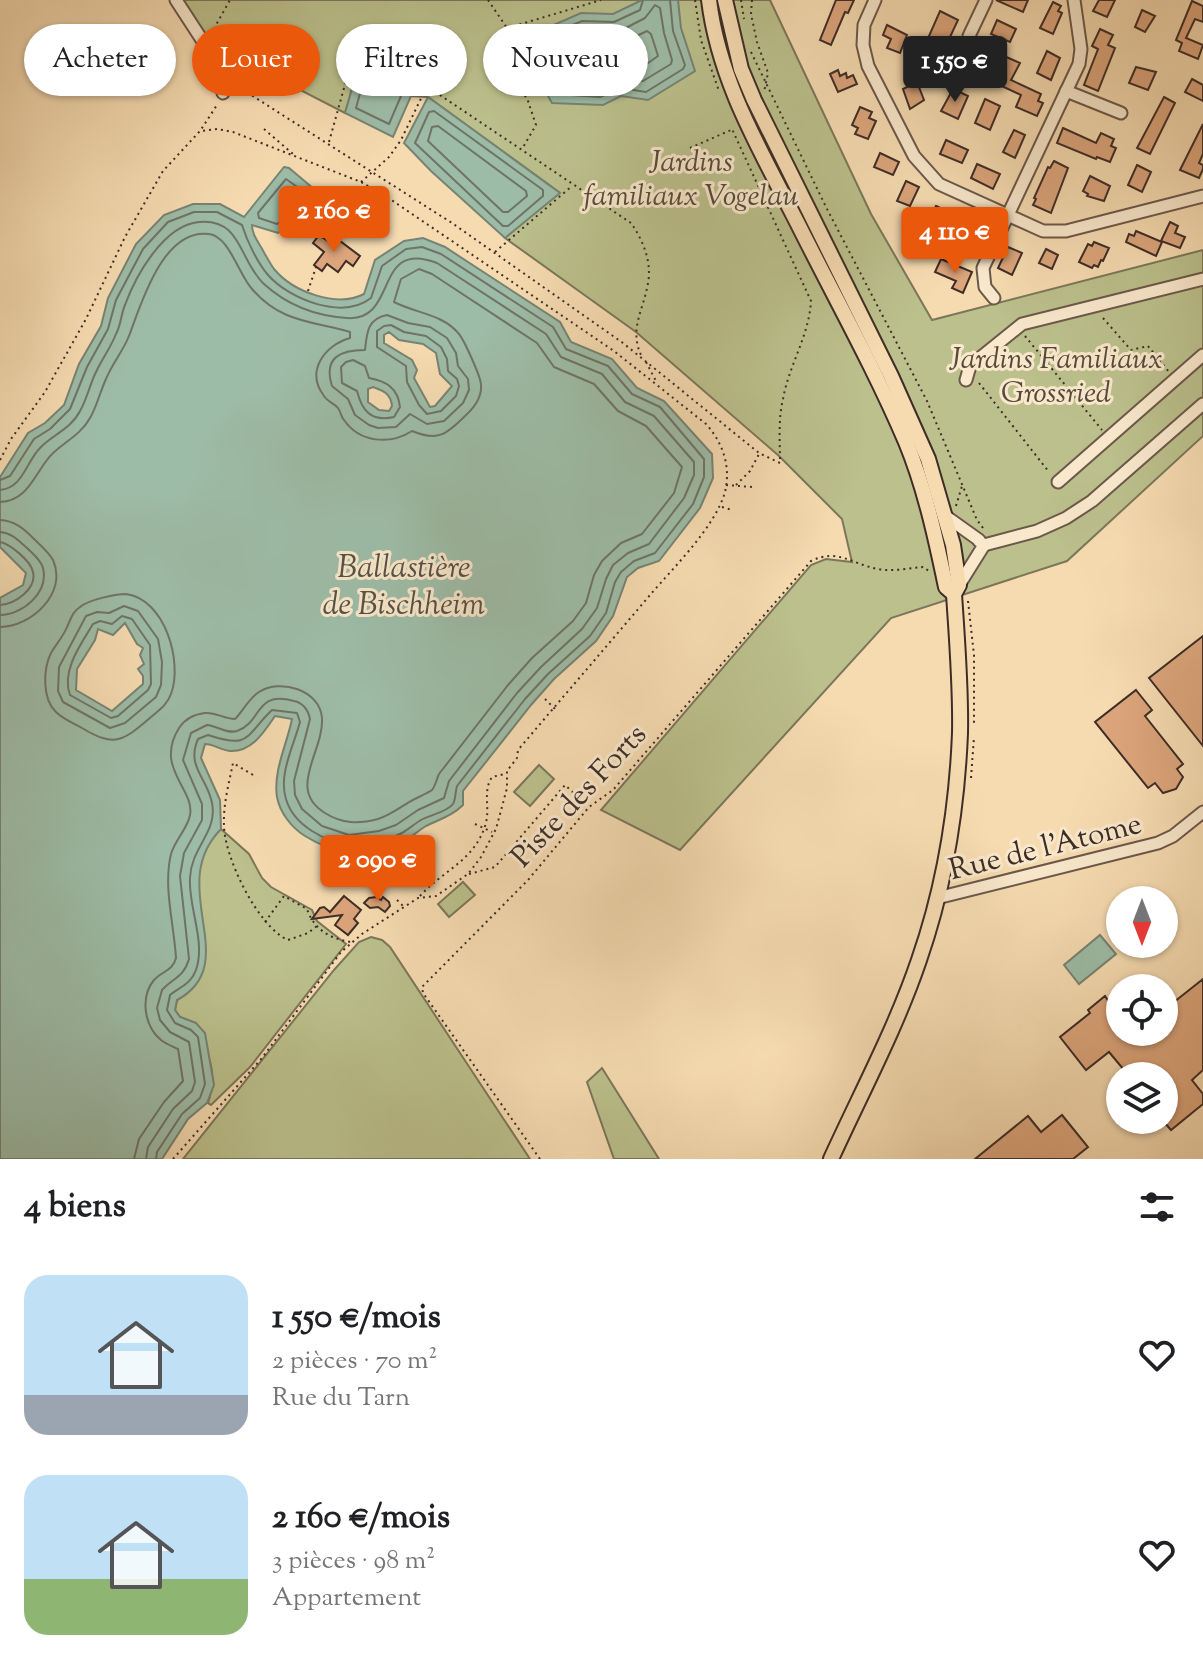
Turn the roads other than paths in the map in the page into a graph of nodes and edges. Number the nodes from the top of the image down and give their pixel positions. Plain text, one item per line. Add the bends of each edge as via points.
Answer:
1 (176, 0) edge
2 (709, 0) edge
3 (725, 0) edge
4 (875, 0) edge
5 (986, 0) edge
6 (1074, 0) edge
7 (192, 24) edge
8 (968, 64) dead end
9 (1066, 91) junction
10 (1121, 113) dead end
11 (1203, 196) edge
12 (1008, 216) junction
13 (1203, 279) edge
14 (994, 298) dead end
15 (1203, 355) edge
16 (968, 376) road end
17 (1203, 404) edge
18 (1058, 482) road end
19 (949, 513) junction
20 (984, 542) junction
21 (946, 552) junction
22 (956, 590) junction
23 (1203, 812) edge
24 (937, 898) junction
25 (831, 1159) edge

1 - 7 street
2 - 21 main road via 716,43 745,123 907,444
3 - 19 main road via 745,79 891,376
4 - 12 street via 864,25 868,66 914,156 939,184
5 - 8 street via 969,36
6 - 9 street via 1081,49
9 - 10 street
9 - 12 street
11 - 12 street via 1066,231 1043,231
12 - 14 street via 983,268 985,287
13 - 16 street via 1022,324 970,366
15 - 18 street
17 - 20 street via 1066,518 1037,531
19 - 20 street
19 - 21 main road
20 - 21 street
20 - 22 street
21 - 22 main road via 946,587
22 - 24 main road via 960,734
23 - 24 street, Rue de l'Atome via 1158,843
24 - 25 main road via 905,998

